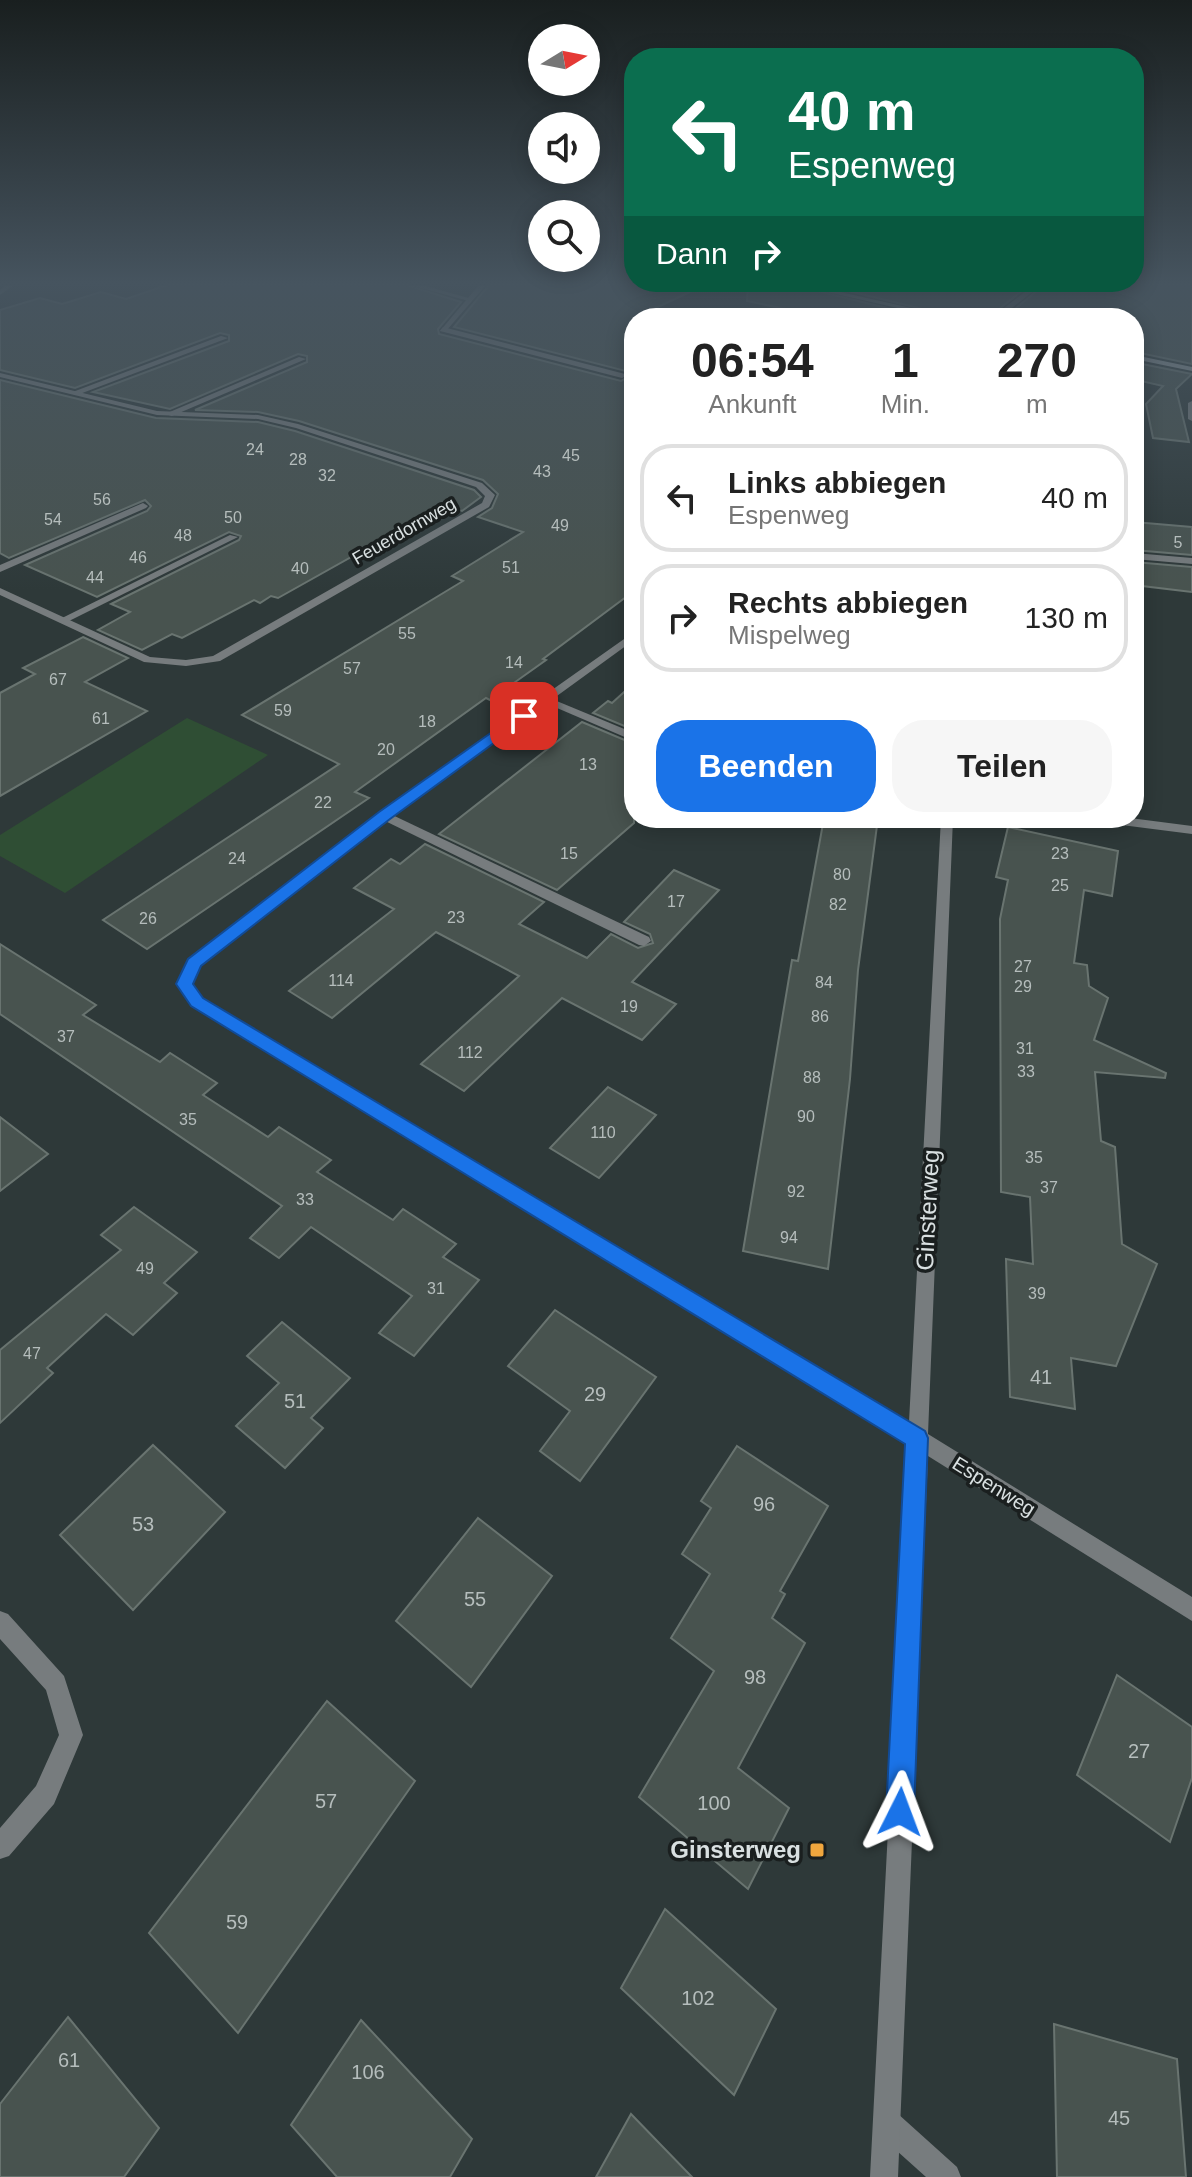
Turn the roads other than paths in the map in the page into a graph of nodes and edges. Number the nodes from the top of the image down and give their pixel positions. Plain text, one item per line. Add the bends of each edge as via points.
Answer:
1 (48, 387) edge
2 (91, 387) edge
3 (235, 387) edge
4 (74, 393) junction
5 (1192, 403) edge
6 (169, 414) junction
7 (1192, 419) edge
8 (143, 506) dead end
9 (233, 537) dead end
10 (1144, 557) edge
11 (1192, 561) edge
12 (0, 569) edge
13 (0, 591) edge
14 (63, 620) junction
15 (624, 642) edge
16 (547, 700) junction
17 (624, 733) edge
18 (384, 815) junction
19 (1144, 824) edge
20 (947, 828) edge
21 (1192, 830) edge
22 (644, 941) dead end
23 (917, 1438) junction
24 (1192, 1610) edge
25 (0, 1622) edge
26 (0, 1847) edge
27 (887, 2123) junction
28 (884, 2177) edge
29 (947, 2177) edge

1 - 4 street, Feuerdornweg
2 - 4 street
3 - 6 street
4 - 6 street, Feuerdornweg
5 - 7 street
6 - 14 street, Feuerdornweg via 258,417 298,426 479,485 490,495 486,505 216,659 148,660
8 - 12 street
9 - 14 street
10 - 11 street
13 - 14 street, Feuerdornweg
15 - 16 street
16 - 17 street
16 - 18 street
18 - 22 street
18 - 23 street, Espenweg via 194,963 184,984 197,1002
19 - 21 street
20 - 23 street, Ginsterweg
23 - 24 street, Espenweg
23 - 27 street, Ginsterweg
25 - 26 street via 56,1684 71,1735 45,1795
27 - 28 street, Ginsterweg
27 - 29 street

